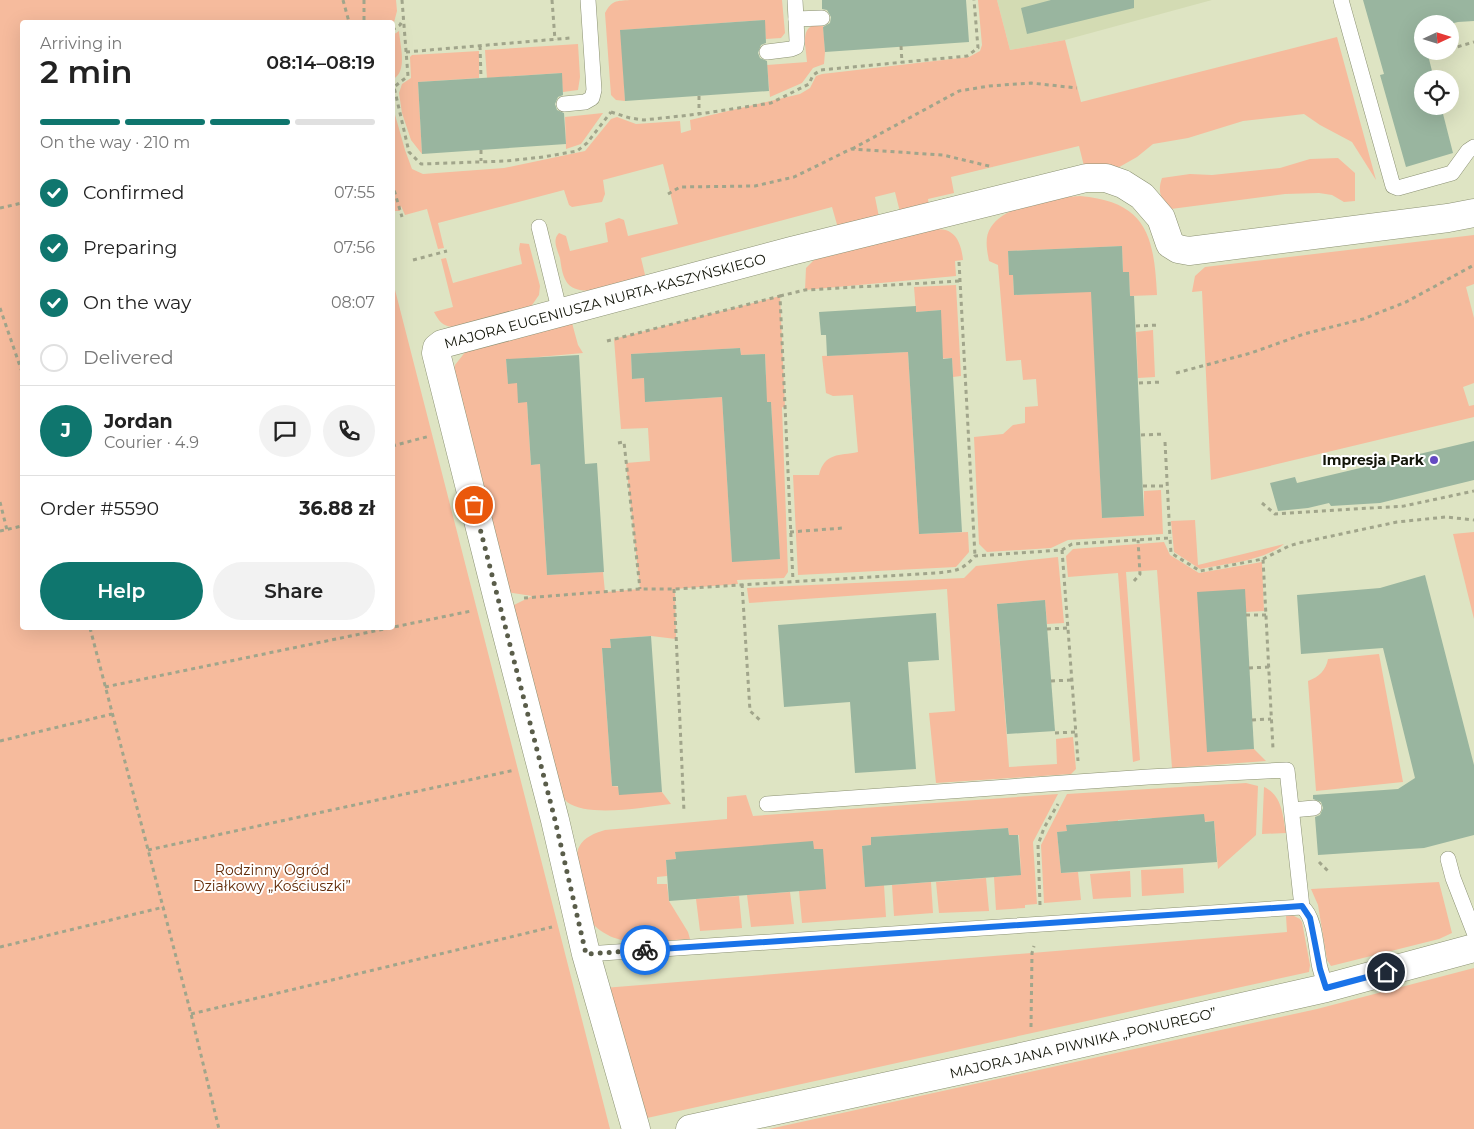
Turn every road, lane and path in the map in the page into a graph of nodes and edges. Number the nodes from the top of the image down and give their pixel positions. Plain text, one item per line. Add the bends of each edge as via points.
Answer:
1 (343, 0) edge
2 (364, 0) edge
3 (402, 0) edge
4 (552, 0) edge
5 (588, 0) edge
6 (795, 0) edge
7 (974, 0) edge
8 (1341, 0) edge
9 (822, 18) dead end
10 (404, 19) junction
11 (796, 19) junction
12 (348, 20) edge
13 (364, 20) edge
14 (395, 28) edge
15 (591, 37) junction
16 (555, 40) junction
17 (1474, 42) edge
18 (480, 46) junction
19 (901, 46) dead end
20 (1459, 46) edge
21 (406, 52) junction
22 (766, 52) dead end
23 (902, 63) junction
24 (481, 78) dead end
25 (395, 85) edge
26 (1077, 88) dead end
27 (395, 94) edge
28 (699, 96) dead end
29 (564, 104) dead end
30 (699, 114) junction
31 (1474, 147) edge
32 (851, 149) junction
33 (481, 150) dead end
34 (481, 161) junction
35 (993, 167) dead end
36 (395, 193) edge
37 (668, 194) dead end
38 (20, 203) edge
39 (0, 208) edge
40 (1474, 213) edge
41 (402, 217) dead end
42 (539, 227) dead end
43 (447, 251) dead end
44 (413, 260) dead end
45 (959, 262) dead end
46 (1474, 264) edge
47 (960, 281) junction
48 (780, 296) junction
49 (0, 308) edge
50 (560, 313) junction
51 (1159, 325) dead end
52 (1136, 326) dead end
53 (608, 340) dead end
54 (20, 365) edge
55 (1176, 373) dead end
56 (1162, 382) dead end
57 (1139, 383) dead end
58 (455, 430) junction
59 (1165, 434) dead end
60 (1141, 435) dead end
61 (1165, 442) dead end
62 (618, 443) dead end
63 (395, 445) edge
64 (1143, 486) dead end
65 (1167, 486) junction
66 (1474, 491) edge
67 (0, 502) edge
68 (1262, 503) dead end
69 (1474, 520) edge
70 (20, 527) edge
71 (843, 528) dead end
72 (7, 530) junction
73 (0, 531) edge
74 (790, 532) junction
75 (1170, 538) junction
76 (1138, 540) junction
77 (1062, 550) junction
78 (975, 556) junction
79 (1264, 559) junction
80 (794, 581) junction
81 (1134, 581) dead end
82 (742, 584) junction
83 (640, 589) junction
84 (674, 589) junction
85 (498, 600) junction
86 (471, 611) dead end
87 (1246, 615) dead end
88 (1266, 615) junction
89 (395, 627) edge
90 (1068, 628) junction
91 (1047, 629) dead end
92 (91, 630) edge
93 (380, 630) edge
94 (1269, 667) junction
95 (1249, 668) dead end
96 (1072, 680) junction
97 (1051, 681) dead end
98 (105, 687) junction
99 (112, 714) junction
100 (1271, 719) junction
101 (1252, 720) dead end
102 (761, 721) dead end
103 (1076, 732) junction
104 (1055, 733) dead end
105 (0, 741) edge
106 (540, 764) junction
107 (1267, 772) junction
108 (1071, 783) junction
109 (767, 804) dead end
110 (1314, 808) dead end
111 (1292, 810) junction
112 (684, 812) dead end
113 (148, 850) junction
114 (1315, 858) dead end
115 (1448, 859) dead end
116 (1329, 872) dead end
117 (1302, 906) junction
118 (164, 907) junction
119 (1039, 924) junction
120 (555, 927) dead end
121 (1474, 932) edge
122 (0, 947) edge
123 (1474, 948) edge
124 (586, 954) junction
125 (1326, 988) junction
126 (191, 1014) junction
127 (1032, 1028) dead end
128 (219, 1129) edge
129 (636, 1129) edge
130 (690, 1129) edge

1 - 12 path
2 - 13 path
3 - 10 path
4 - 16 path
5 - 15 lane
6 - 11 lane
7 - 23 path via 978,48 967,56
8 - 31 lane via 1392,186 1398,188 1452,173
9 - 11 lane
10 - 14 path
10 - 21 path
11 - 22 lane via 796,47
15 - 16 path
15 - 29 lane via 592,98
16 - 18 path
17 - 20 path
18 - 21 path
18 - 24 path
19 - 23 path
21 - 25 path via 408,76
23 - 30 path via 821,70 813,75 809,84 771,103
26 - 32 path via 1031,83 959,91
27 - 34 path via 409,152 421,164
28 - 30 path
30 - 34 path via 644,120 611,112 577,151
32 - 35 path via 943,156
32 - 37 path via 794,177 755,186 680,187
33 - 34 path
36 - 41 path
38 - 39 path
40 - 50 street, MAJORA EUGENIUSZA NURTA-KASZYŃSKIEGO via 1189,251 1170,244 1161,218 1142,196 1106,178 1086,178 791,251
42 - 50 lane
43 - 44 path
45 - 47 path
46 - 55 path via 1406,302 1363,319
47 - 48 path via 805,290
47 - 78 path
48 - 53 path
48 - 74 path
49 - 54 path
50 - 58 street, MAJORA EUGENIUSZA NURTA-KASZYŃSKIEGO via 442,344 438,348 436,353
51 - 52 path
56 - 57 path
58 - 63 path
58 - 85 street, MAJORA EUGENIUSZA NURTA-KASZYŃSKIEGO
59 - 60 path
61 - 65 path
62 - 83 path via 624,442
64 - 65 path
65 - 75 path
66 - 68 path via 1404,506 1275,514
67 - 72 path
69 - 79 path via 1446,517 1397,522 1299,543
70 - 72 path
71 - 74 path
72 - 73 path
74 - 80 path
75 - 76 path
75 - 79 path via 1171,553 1200,571
76 - 77 path via 1072,544
76 - 81 path via 1140,574
77 - 78 path
77 - 90 path
78 - 80 path via 965,567 955,571
79 - 88 path
80 - 82 path
82 - 84 path
82 - 102 path via 750,711
83 - 84 path
83 - 85 path
84 - 112 path
85 - 106 street, MAJORA EUGENIUSZA NURTA-KASZYŃSKIEGO
86 - 89 path
87 - 88 path
88 - 94 path
90 - 91 path
90 - 96 path
92 - 98 path
93 - 98 path
94 - 95 path
94 - 100 path
96 - 97 path
96 - 103 path
98 - 99 path
99 - 105 path
99 - 113 path
100 - 101 path
100 - 107 path via 1273,753
103 - 104 path
103 - 108 path via 1079,769
106 - 113 path
106 - 124 street, MAJORA EUGENIUSZA NURTA-KASZYŃSKIEGO
107 - 108 lane
107 - 111 lane via 1288,770
108 - 109 lane
108 - 119 path via 1044,828 1038,845
110 - 111 lane
111 - 117 lane
113 - 118 path
114 - 116 path
115 - 121 lane
117 - 119 lane
117 - 125 lane via 1310,918
118 - 122 path
118 - 126 path
119 - 124 lane
119 - 127 path via 1032,953
120 - 126 path
123 - 125 street, MAJORA JANA PIWNIKA „PONUREGO”
124 - 129 street, MAJORA EUGENIUSZA NURTA-KASZYŃSKIEGO
125 - 130 street, MAJORA JANA PIWNIKA „PONUREGO”
126 - 128 path

